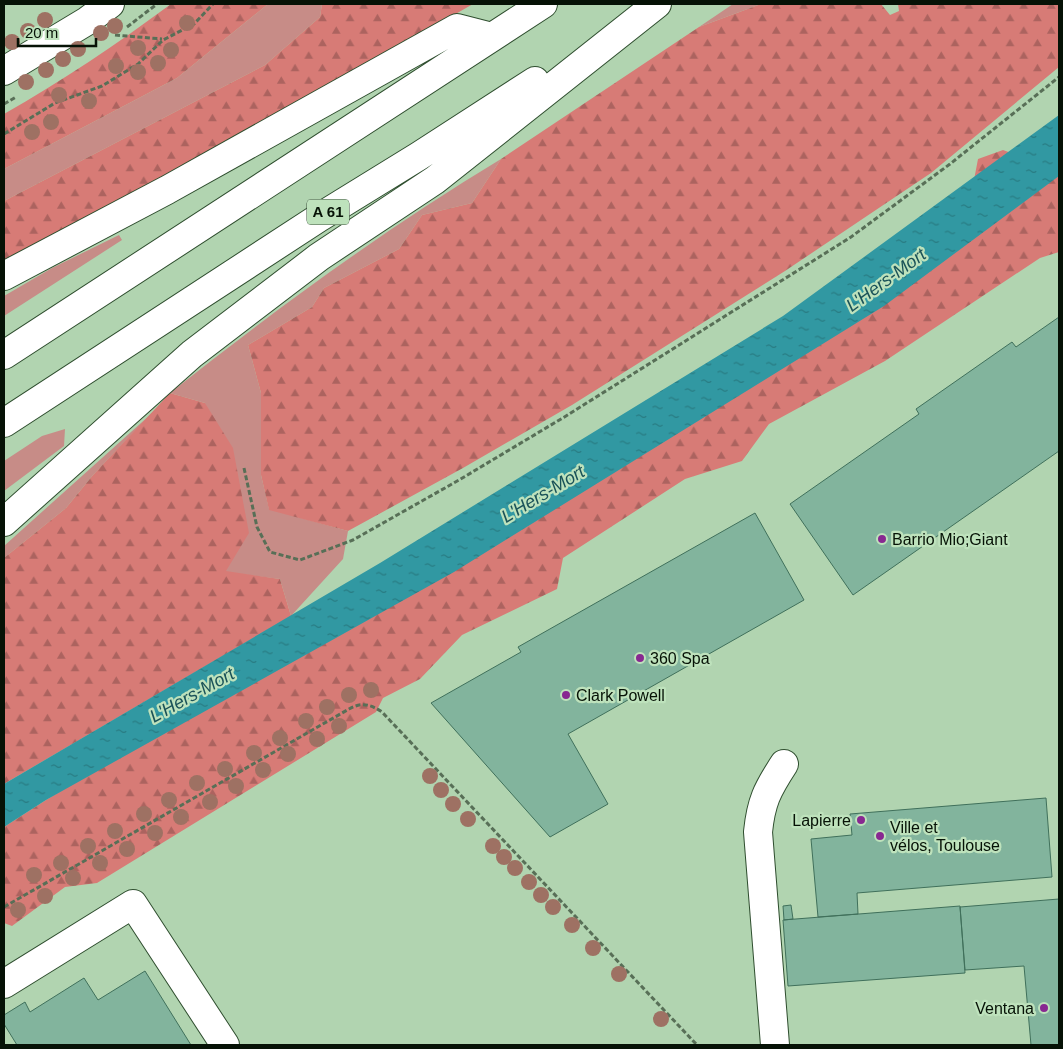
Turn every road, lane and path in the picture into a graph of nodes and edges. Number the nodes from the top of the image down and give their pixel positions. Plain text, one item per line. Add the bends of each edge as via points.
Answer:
1 (110, 4) edge
2 (213, 4) edge
3 (543, 4) edge
4 (656, 4) edge
5 (115, 35) dead end
6 (492, 37) junction
7 (163, 40) junction
8 (4, 71) edge
9 (1059, 77) edge
10 (4, 134) edge
11 (4, 276) edge
12 (4, 355) edge
13 (4, 422) edge
14 (244, 468) dead end
15 (4, 522) edge
16 (784, 764) dead end
17 (4, 906) edge
18 (4, 984) edge
19 (225, 1045) edge
20 (697, 1045) edge
21 (774, 1045) edge

1 - 8 main road
2 - 7 path via 194,24
3 - 6 main road
4 - 13 main road, A 61
4 - 15 main road via 435,180 319,257 192,354
5 - 7 path
6 - 11 main road via 457,28 167,190
6 - 12 main road
7 - 10 path via 138,64 102,86 55,104
9 - 14 path via 851,237 566,416 353,540 300,560 270,552 257,527
16 - 21 main road via 768,788 760,810 758,832
17 - 20 path via 349,708 365,704 382,712
18 - 19 main road via 133,904

